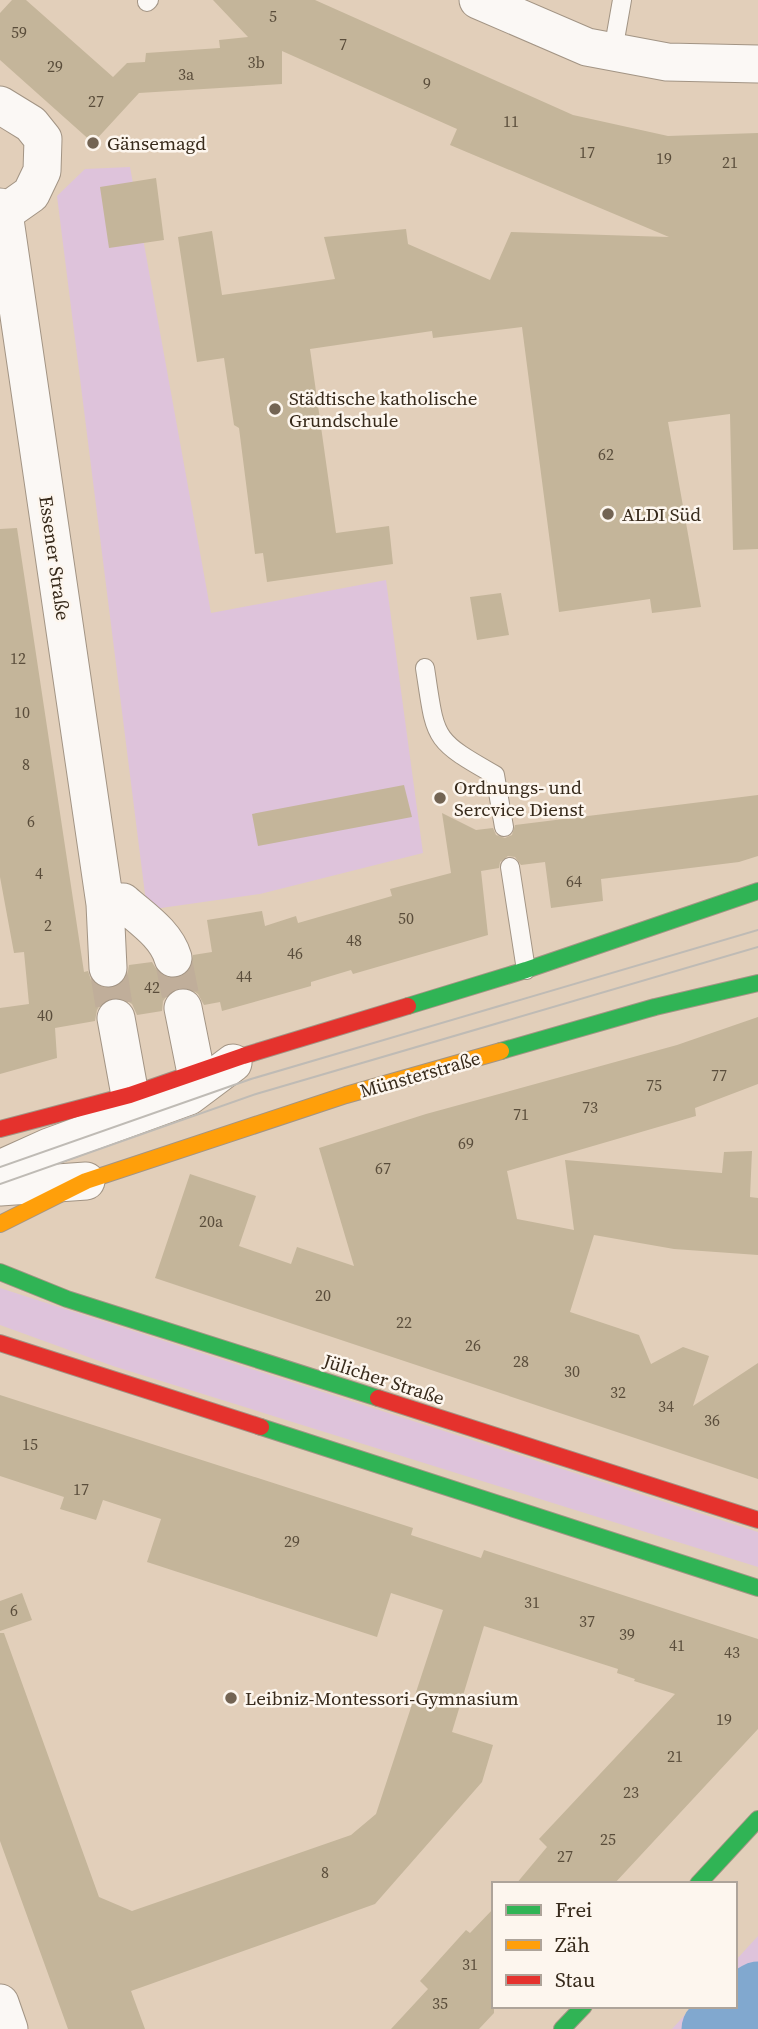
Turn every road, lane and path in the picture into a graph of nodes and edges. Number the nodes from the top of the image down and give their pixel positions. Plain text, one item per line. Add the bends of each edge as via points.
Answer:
1 (478, 0) edge
2 (622, 0) edge
3 (519, 8) edge
4 (613, 51) junction
5 (758, 64) edge
6 (0, 105) edge
7 (2, 210) edge
8 (425, 668) dead end
9 (504, 827) dead end
10 (510, 867) dead end
11 (758, 891) edge
12 (105, 904) junction
13 (173, 958) tunnel mouth
14 (108, 968) tunnel mouth
15 (526, 970) junction
16 (758, 983) edge
17 (183, 1008) tunnel mouth
18 (116, 1018) tunnel mouth
19 (243, 1056) junction
20 (196, 1073) junction
21 (130, 1095) junction
22 (0, 1129) edge
23 (0, 1169) edge
24 (86, 1181) junction
25 (0, 1187) edge
26 (0, 1224) edge
27 (0, 1272) edge
28 (0, 1343) edge
29 (758, 1520) edge
30 (758, 1588) edge
31 (758, 1819) edge
32 (700, 1882) edge
33 (0, 2003) edge
34 (582, 2008) edge
35 (9, 2029) edge
36 (562, 2029) edge

1 - 3 street
2 - 4 lane
3 - 4 street via 587,47
4 - 5 street via 667,62
6 - 7 street, Essener Straße via 31,124 43,139 42,171 31,194
7 - 12 street, Essener Straße
8 - 9 lane via 435,731 453,750 495,775
10 - 15 lane
11 - 15 main road
12 - 13 street via 123,902 159,933
12 - 14 street, Essener Straße
15 - 19 main road
16 - 24 main road, Münsterstraße via 655,1007 346,1095
17 - 20 street
18 - 21 street
19 - 20 main road
19 - 23 street via 189,1097
20 - 21 main road
21 - 22 main road
24 - 25 street, Münsterstraße
24 - 26 main road, Münsterstraße
27 - 29 main road, Jülicher Straße via 67,1299
28 - 30 main road
31 - 32 main road
33 - 35 street
34 - 36 main road

